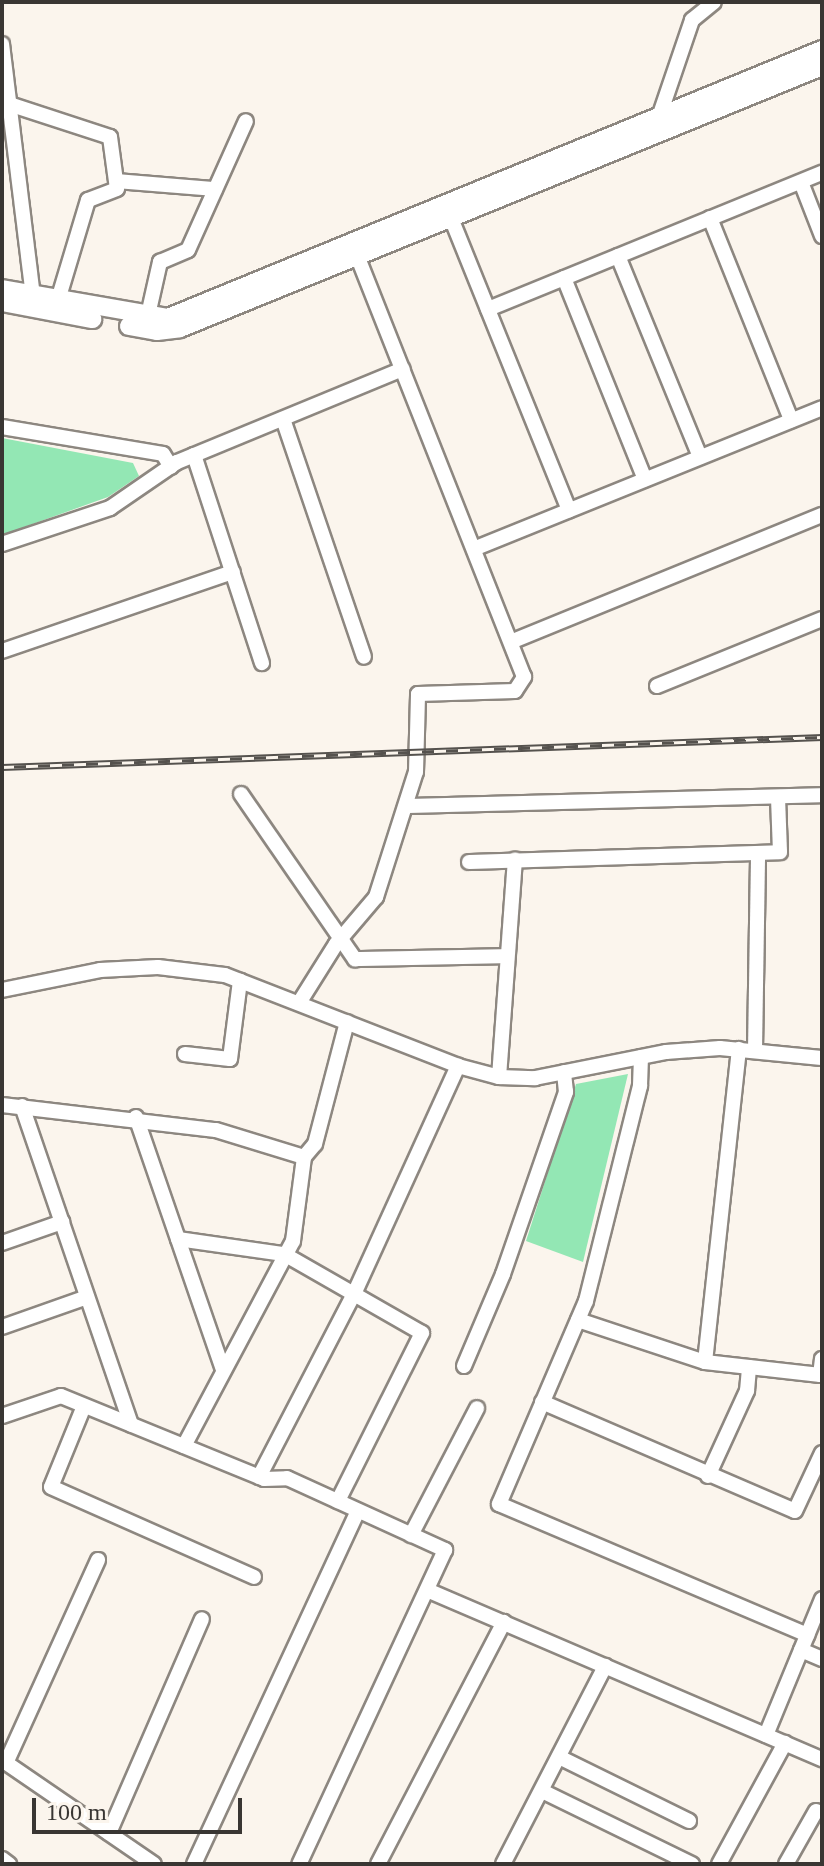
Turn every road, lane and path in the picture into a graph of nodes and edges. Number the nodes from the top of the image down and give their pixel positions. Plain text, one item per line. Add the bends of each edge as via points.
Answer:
1 (714, 2) edge
2 (2, 44) edge
3 (822, 50) edge
4 (822, 66) edge
5 (9, 104) junction
6 (246, 121) dead end
7 (658, 125) junction
8 (822, 173) edge
9 (117, 181) junction
10 (801, 182) junction
11 (215, 189) junction
12 (448, 210) junction
13 (710, 218) junction
14 (822, 236) edge
15 (354, 248) junction
16 (618, 256) junction
17 (564, 278) junction
18 (2, 289) edge
19 (33, 295) junction
20 (58, 300) junction
21 (2, 302) edge
22 (488, 309) junction
23 (146, 324) junction
24 (403, 369) junction
25 (822, 408) edge
26 (283, 419) junction
27 (791, 420) junction
28 (2, 427) edge
29 (194, 455) junction
30 (700, 457) junction
31 (171, 467) junction
32 (645, 479) junction
33 (569, 510) junction
34 (822, 515) edge
35 (2, 544) edge
36 (476, 548) junction
37 (233, 572) junction
38 (822, 619) edge
39 (513, 641) junction
40 (2, 651) edge
41 (364, 657) dead end
42 (262, 663) dead end
43 (657, 686) dead end
44 (241, 794) dead end
45 (822, 795) edge
46 (778, 797) junction
47 (406, 806) junction
48 (758, 853) junction
49 (515, 860) junction
50 (469, 862) dead end
51 (342, 936) junction
52 (506, 956) junction
53 (240, 981) junction
54 (2, 990) edge
55 (299, 1003) junction
56 (347, 1022) junction
57 (739, 1049) junction
58 (755, 1050) junction
59 (185, 1054) dead end
60 (641, 1057) junction
61 (822, 1058) edge
62 (458, 1066) junction
63 (564, 1072) junction
64 (499, 1077) junction
65 (2, 1105) edge
66 (22, 1106) junction
67 (136, 1117) junction
68 (304, 1157) junction
69 (62, 1222) junction
70 (178, 1239) junction
71 (2, 1243) edge
72 (284, 1254) junction
73 (354, 1294) junction
74 (87, 1297) junction
75 (578, 1320) junction
76 (2, 1327) edge
77 (822, 1359) edge
78 (705, 1362) junction
79 (464, 1366) dead end
80 (749, 1367) junction
81 (223, 1370) junction
82 (542, 1402) junction
83 (84, 1406) junction
84 (477, 1408) dead end
85 (2, 1416) edge
86 (131, 1425) junction
87 (184, 1446) junction
88 (822, 1453) edge
89 (708, 1476) junction
90 (259, 1477) junction
91 (338, 1501) junction
92 (358, 1511) junction
93 (411, 1535) junction
94 (98, 1560) dead end
95 (254, 1577) dead end
96 (427, 1590) junction
97 (822, 1599) edge
98 (202, 1619) dead end
99 (504, 1622) junction
100 (807, 1635) junction
101 (801, 1650) junction
102 (822, 1659) edge
103 (605, 1666) junction
104 (766, 1735) junction
105 (785, 1743) junction
106 (559, 1757) junction
107 (822, 1759) edge
108 (4, 1762) edge
109 (542, 1791) junction
110 (816, 1811) dead end
111 (689, 1821) dead end
112 (109, 1833) junction
113 (2, 1859) edge
114 (9, 1864) edge
115 (154, 1864) edge
116 (194, 1864) edge
117 (299, 1864) edge
118 (378, 1864) edge
119 (503, 1864) edge
120 (692, 1864) edge
121 (719, 1864) edge
122 (786, 1864) edge

1 - 7 street via 692,20
2 - 5 street
3 - 7 street
4 - 7 street
5 - 9 street via 107,132
5 - 19 street
6 - 11 street
7 - 12 street
8 - 10 street
9 - 11 street
9 - 20 street via 115,192 88,200
10 - 13 street
10 - 14 street
11 - 23 street via 188,250 160,262
12 - 15 street
12 - 22 street
13 - 16 street
13 - 27 street
15 - 23 street via 180,328
15 - 24 street
16 - 17 street
16 - 30 street
17 - 22 street
17 - 32 street
18 - 19 street
19 - 20 street
20 - 23 street
21 - 23 street
22 - 33 street
24 - 26 street
24 - 36 street
25 - 27 street
26 - 29 street
26 - 41 street
27 - 30 street
28 - 31 street via 163,454
29 - 31 street
29 - 37 street
30 - 32 street
31 - 35 street via 110,508
32 - 33 street
33 - 36 street
34 - 39 street
36 - 39 street
37 - 40 street
37 - 42 street
38 - 43 street
39 - 47 street via 524,677 515,691 418,694 416,772
44 - 51 street
45 - 46 street
46 - 47 street
46 - 48 street via 780,852
47 - 51 street via 376,897
48 - 49 street
48 - 58 street
49 - 50 street
49 - 52 street
51 - 52 street via 355,959
51 - 55 street
52 - 64 street
53 - 54 street via 158,967 100,970
53 - 55 street
53 - 59 street via 230,1059
55 - 56 street
56 - 62 street
56 - 68 street via 315,1144
57 - 58 street
57 - 60 street
57 - 78 street
58 - 61 street
60 - 63 street
60 - 75 street via 640,1086
62 - 64 street
62 - 73 street
63 - 64 street
63 - 79 street via 566,1092 503,1274
65 - 66 street
66 - 67 street
66 - 69 street
67 - 68 street via 216,1130
67 - 70 street
68 - 72 street via 293,1241
69 - 71 street
69 - 74 street
70 - 72 street
70 - 81 street
72 - 73 street
72 - 81 street
73 - 90 street
73 - 91 street via 422,1333
74 - 76 street
74 - 86 street
75 - 78 street
75 - 82 street
77 - 80 street via 820,1375
78 - 80 street
80 - 89 street via 747,1391
81 - 87 street
82 - 89 street
82 - 100 street via 499,1504
83 - 85 street via 61,1396
83 - 86 street
83 - 95 street via 51,1487
84 - 93 street
86 - 87 street
87 - 90 street
88 - 89 street via 795,1511
90 - 91 street via 287,1478
91 - 92 street
92 - 93 street
92 - 116 street
93 - 96 street via 445,1550
94 - 108 street
96 - 99 street
96 - 117 street
97 - 100 street
98 - 112 street
99 - 103 street
99 - 118 street
100 - 101 street
101 - 102 street
101 - 104 street
103 - 104 street
103 - 106 street
104 - 105 street
105 - 107 street
105 - 121 street
106 - 109 street
106 - 111 street
108 - 112 street
109 - 119 street
109 - 120 street
110 - 122 street
112 - 115 street
113 - 114 street

